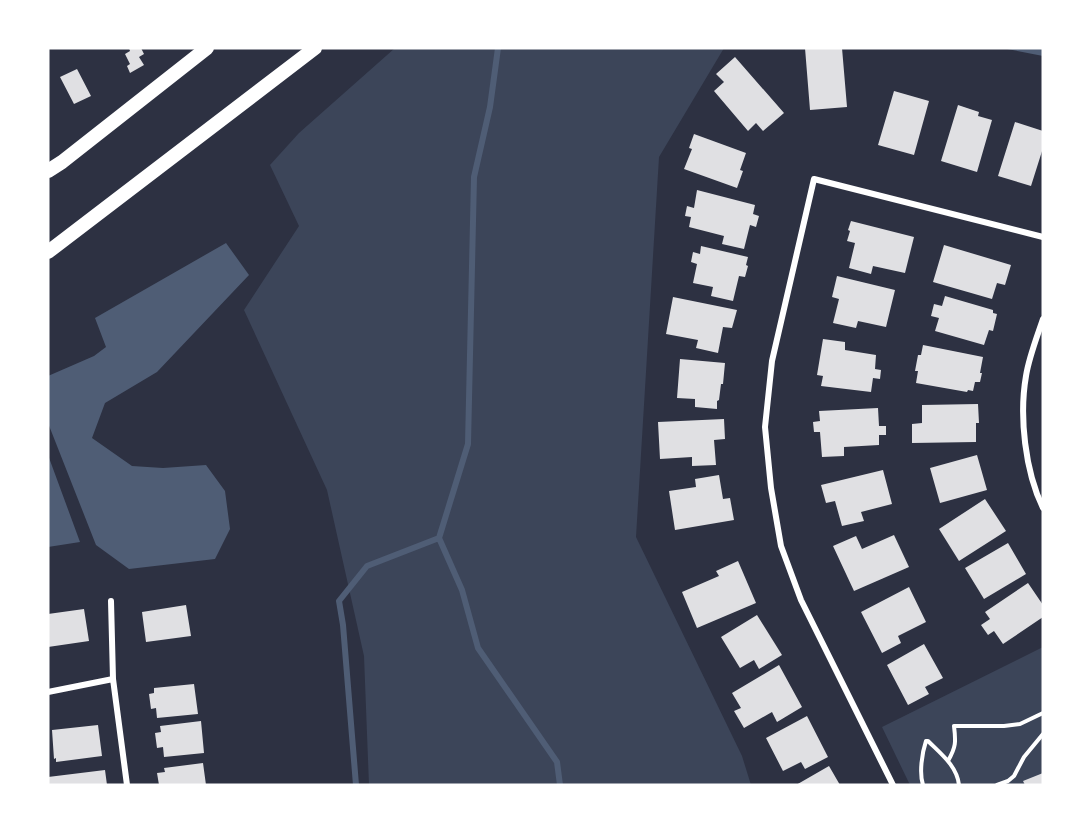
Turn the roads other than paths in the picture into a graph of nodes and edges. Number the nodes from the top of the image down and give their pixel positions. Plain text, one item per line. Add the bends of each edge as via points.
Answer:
1 (207, 48) edge
2 (315, 48) edge
3 (48, 171) edge
4 (1043, 237) edge
5 (48, 252) edge
6 (1043, 319) edge
7 (1043, 508) edge
8 (111, 601) dead end
9 (113, 679) junction
10 (48, 692) edge
11 (127, 785) edge
12 (893, 785) edge

1 - 3 main road
2 - 5 main road
4 - 12 street via 814,179 772,361 765,427 771,488 781,546 801,600
6 - 7 street via 1026,376 1023,418 1026,452
8 - 9 street
9 - 10 street
9 - 11 street

